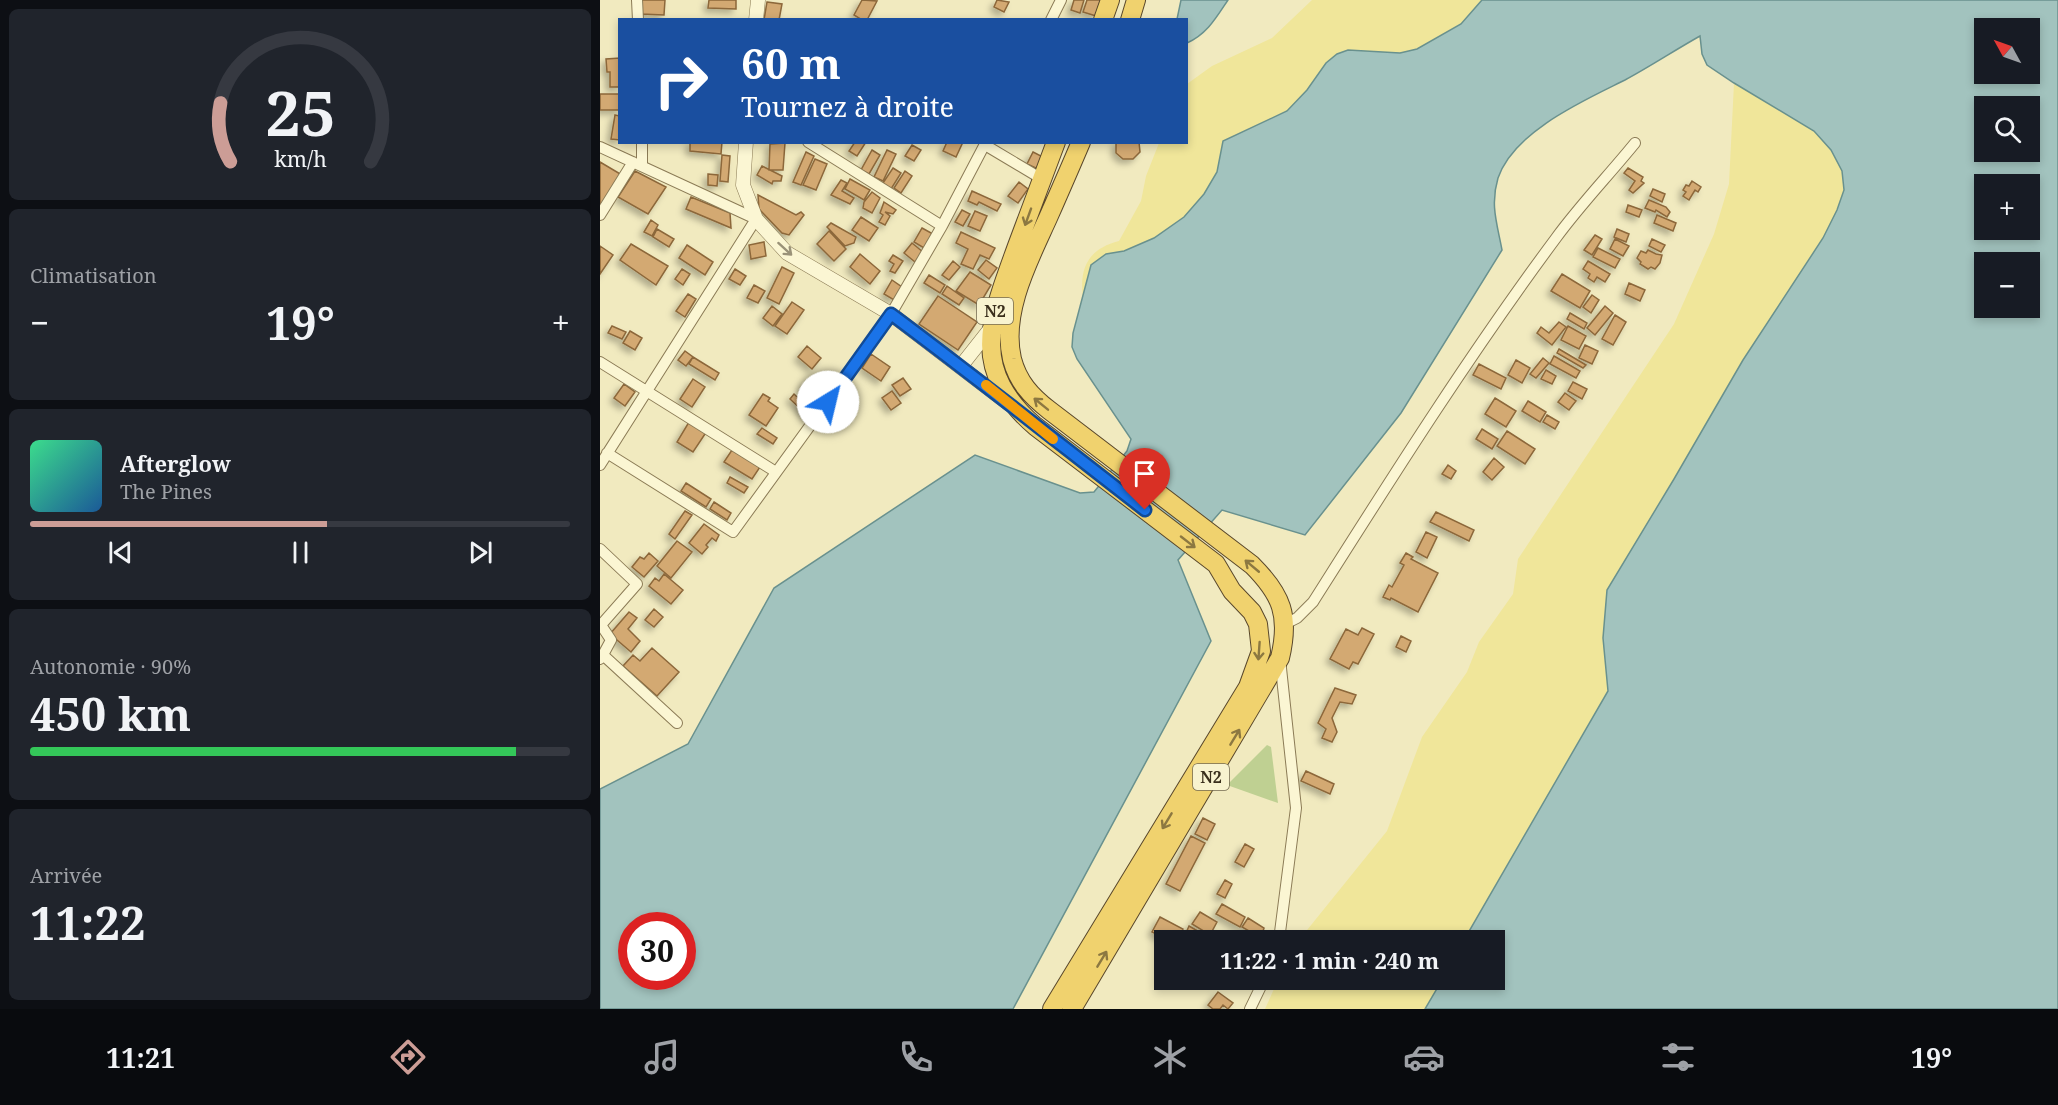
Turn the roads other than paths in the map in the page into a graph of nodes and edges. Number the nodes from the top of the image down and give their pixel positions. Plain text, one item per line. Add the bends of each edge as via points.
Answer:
1 (637, 0) edge
2 (758, 0) edge
3 (1061, 0) edge
4 (1110, 0) edge
5 (1136, 0) edge
6 (638, 18) edge
7 (756, 18) edge
8 (1052, 18) edge
9 (1104, 18) edge
10 (1131, 18) edge
11 (1635, 143) dead end
12 (642, 144) edge
13 (746, 144) edge
14 (811, 144) edge
15 (985, 144) edge
16 (1055, 144) edge
17 (1080, 144) edge
18 (600, 147) edge
19 (637, 164) junction
20 (1042, 179) junction
21 (600, 215) edge
22 (756, 219) junction
23 (942, 226) junction
24 (891, 314) junction
25 (991, 328) junction
26 (600, 362) edge
27 (961, 366) junction
28 (648, 390) junction
29 (1017, 410) junction
30 (603, 458) edge
31 (777, 472) junction
32 (600, 549) edge
33 (1285, 624) junction
34 (602, 657) edge
35 (1280, 658) junction
36 (677, 723) dead end
37 (1280, 930) edge
38 (1259, 990) edge
39 (1052, 1009) edge
40 (1072, 1009) edge
41 (1250, 1009) edge

1 - 6 street
2 - 7 street
3 - 8 street
4 - 9 highway
5 - 10 highway
11 - 33 street via 1557,236 1502,313 1313,602
12 - 19 street
13 - 22 street via 743,185
14 - 23 street
15 - 20 street
15 - 23 street
16 - 20 highway, N2
33 -> 17 highway, N2 via 1276,594 1252,565 1030,395 1020,380 1012,359 1012,317 1027,266
18 - 19 street
19 - 21 street
19 - 22 street
20 -> 25 highway, N2 via 1001,289
22 -> 24 street via 787,253
22 - 28 street
23 - 24 street
24 - 27 street
24 - 31 street
25 - 27 street
25 - 29 highway, N2 via 994,369
26 - 28 street
27 - 29 street
28 - 30 street
28 - 31 street
29 -> 39 highway, N2 via 1216,564 1232,591 1252,612 1261,651 1248,687
30 - 31 street via 733,532
32 - 34 street via 637,584 601,625 611,640
33 - 35 highway, N2
34 - 36 street
35 - 37 street via 1296,808
40 -> 35 highway, N2
38 - 41 street

